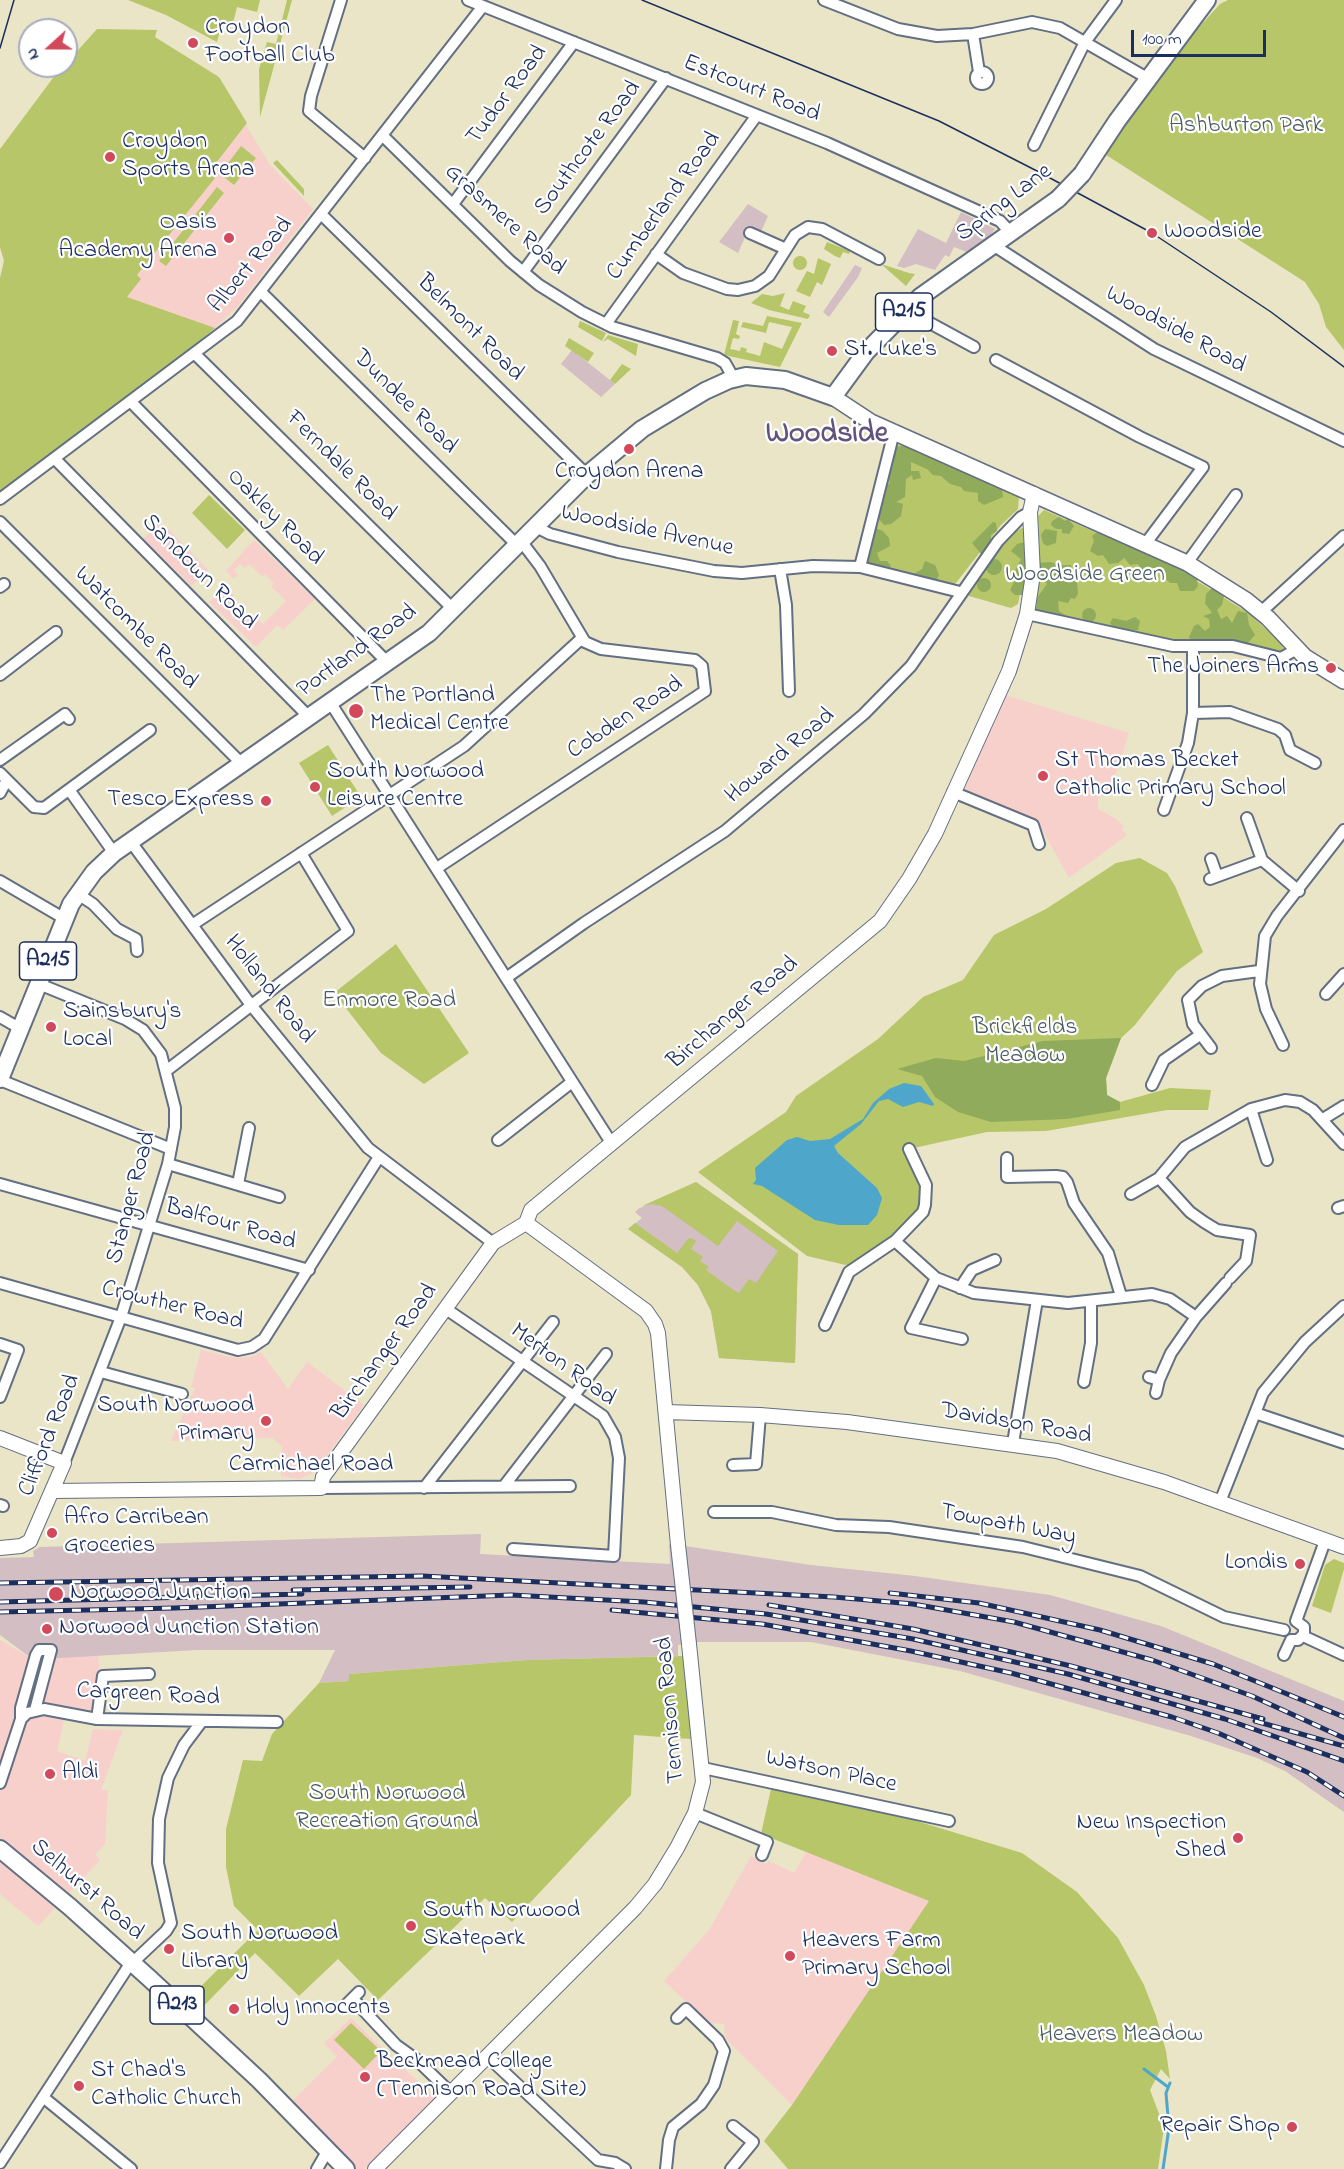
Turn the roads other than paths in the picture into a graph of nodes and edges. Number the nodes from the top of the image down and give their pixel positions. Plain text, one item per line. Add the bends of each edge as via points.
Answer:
1 (341, 0) edge
2 (468, 0) edge
3 (824, 0) edge
4 (1116, 0) edge
5 (1208, 0) edge
6 (483, 6) junction
7 (973, 34) junction
8 (574, 42) junction
9 (1085, 42) junction
10 (979, 72) dead end
11 (666, 78) junction
12 (1149, 79) junction
13 (757, 115) junction
14 (383, 136) junction
15 (1034, 145) dead end
16 (365, 158) junction
17 (453, 204) junction
18 (321, 214) junction
19 (750, 233) dead end
20 (1011, 233) junction
21 (993, 245) junction
22 (786, 249) junction
23 (656, 254) junction
24 (879, 259) dead end
25 (523, 272) junction
26 (261, 292) junction
27 (906, 310) junction
28 (606, 324) junction
29 (975, 347) dead end
30 (195, 354) junction
31 (996, 360) dead end
32 (734, 378) junction
33 (833, 397) junction
34 (132, 403) junction
35 (894, 432) junction
36 (1344, 441) edge
37 (56, 460) junction
38 (587, 475) junction
39 (1034, 494) junction
40 (1236, 495) dead end
41 (0, 499) edge
42 (1029, 512) junction
43 (0, 522) edge
44 (536, 527) junction
45 (1344, 536) edge
46 (519, 543) junction
47 (1146, 543) junction
48 (1187, 563) junction
49 (860, 567) junction
50 (780, 569) junction
51 (960, 592) junction
52 (454, 610) junction
53 (1261, 612) junction
54 (1027, 614) junction
55 (56, 632) dead end
56 (582, 638) junction
57 (1193, 647) junction
58 (1297, 649) junction
59 (388, 663) junction
60 (0, 675) edge
61 (1344, 681) edge
62 (789, 691) dead end
63 (330, 702) junction
64 (1193, 713) junction
65 (309, 717) junction
66 (69, 719) dead end
67 (150, 730) dead end
68 (0, 760) edge
69 (236, 760) junction
70 (1315, 763) dead end
71 (4, 777) edge
72 (70, 791) junction
73 (953, 792) junction
74 (0, 793) edge
75 (390, 794) junction
76 (1164, 810) dead end
77 (1247, 818) dead end
78 (1344, 830) edge
79 (131, 842) junction
80 (1039, 844) dead end
81 (301, 853) junction
82 (114, 854) junction
83 (1211, 859) dead end
84 (1262, 860) junction
85 (437, 868) junction
86 (0, 881) edge
87 (1299, 891) junction
88 (78, 894) junction
89 (65, 919) junction
90 (192, 925) junction
91 (137, 951) dead end
92 (1259, 971) junction
93 (1344, 974) edge
94 (506, 978) junction
95 (39, 984) junction
96 (1326, 994) dead end
97 (251, 1005) junction
98 (0, 1017) edge
99 (21, 1029) junction
100 (1200, 1035) junction
101 (1283, 1045) dead end
102 (1211, 1048) dead end
103 (166, 1071) junction
104 (0, 1079) edge
105 (572, 1082) junction
106 (1152, 1085) dead end
107 (1344, 1106) edge
108 (1251, 1109) junction
109 (1323, 1119) junction
110 (249, 1128) dead end
111 (498, 1140) dead end
112 (612, 1144) junction
113 (1344, 1144) edge
114 (171, 1149) junction
115 (909, 1149) dead end
116 (379, 1157) junction
117 (1007, 1158) dead end
118 (1267, 1160) dead end
119 (168, 1164) junction
120 (1159, 1178) junction
121 (0, 1184) edge
122 (238, 1184) junction
123 (1131, 1194) dead end
124 (279, 1197) dead end
125 (526, 1223) junction
126 (149, 1225) junction
127 (895, 1241) junction
128 (493, 1243) junction
129 (995, 1260) dead end
130 (309, 1270) junction
131 (936, 1278) junction
132 (0, 1283) edge
133 (960, 1288) junction
134 (1120, 1296) junction
135 (1037, 1300) junction
136 (1091, 1302) junction
137 (1344, 1306) edge
138 (446, 1309) junction
139 (121, 1317) junction
140 (1196, 1317) junction
141 (553, 1322) dead end
142 (825, 1325) dead end
143 (962, 1339) dead end
144 (0, 1344) edge
145 (606, 1354) dead end
146 (522, 1360) junction
147 (101, 1372) junction
148 (1084, 1382) dead end
149 (182, 1394) dead end
150 (1156, 1394) dead end
151 (574, 1396) junction
152 (0, 1397) edge
153 (666, 1412) junction
154 (1255, 1413) junction
155 (760, 1415) junction
156 (0, 1438) edge
157 (1013, 1443) junction
158 (1344, 1443) edge
159 (64, 1463) junction
160 (733, 1465) dead end
161 (504, 1486) junction
162 (570, 1486) dead end
163 (321, 1488) junction
164 (424, 1488) junction
165 (53, 1491) junction
166 (1220, 1502) junction
167 (714, 1512) dead end
168 (1325, 1541) junction
169 (1344, 1547) edge
170 (0, 1548) edge
171 (513, 1549) dead end
172 (1296, 1621) junction
173 (1284, 1630) junction
174 (1303, 1636) junction
175 (1291, 1640) junction
176 (1284, 1656) dead end
177 (1344, 1656) edge
178 (149, 1674) dead end
179 (35, 1710) junction
180 (21, 1719) junction
181 (97, 1719) junction
182 (202, 1720) junction
183 (277, 1722) dead end
184 (703, 1768) junction
185 (0, 1783) edge
186 (695, 1813) junction
187 (949, 1821) dead end
188 (0, 1849) edge
189 (762, 1855) dead end
190 (132, 1963) junction
191 (353, 1999) dead end
192 (676, 2018) dead end
193 (487, 2056) junction
194 (451, 2093) junction
195 (43, 2097) junction
196 (733, 2126) dead end
197 (328, 2150) junction
198 (0, 2163) edge
199 (629, 2167) edge
200 (131, 2169) edge
201 (317, 2169) edge
202 (346, 2169) edge
203 (375, 2169) edge
204 (666, 2169) edge
205 (731, 2169) edge

1 - 16 street via 309,111
2 - 6 street, Estcourt Road
3 - 7 street via 898,29 938,36
4 - 9 street
5 - 12 main road, Spring Lane / A215
6 - 8 street, Estcourt Road
6 - 14 street, Albert Road
7 - 9 street via 1032,22 1060,28
7 - 10 street
8 - 11 street, Estcourt Road
8 - 17 street, Tudor Road
9 - 12 street
9 - 15 street
11 - 13 street, Estcourt Road
11 - 25 street, Southcote Road
12 - 20 main road, Spring Lane / A215, bridge via 1082,174 1058,199
13 - 20 street, Estcourt Road via 983,213 1000,221
13 - 23 street, Cumberland Road
14 - 16 street, Albert Road
14 - 17 street, Grasmere Road
16 - 18 street, Albert Road
17 - 25 street, Grasmere Road
18 - 26 street, Albert Road
18 - 38 street, Belmont Road
19 - 22 street
20 - 21 main road, Spring Lane / A215
21 - 27 main road, Spring Lane / A215 via 942,279
21 - 36 street, Woodside Road via 1154,349
22 - 23 street via 764,280 738,290 683,273
22 - 24 street via 799,231 813,226
23 - 28 street, Cumberland Road
25 - 28 street, Grasmere Road via 569,305
26 - 30 street, Albert Road via 237,321
26 - 46 street, Dundee Road
27 - 29 street
27 - 33 main road, Spring Lane / A215 via 866,352
28 - 32 street, Grasmere Road via 717,358
30 - 34 street, Albert Road
30 - 52 street, Ferndale Road
31 - 47 street via 1203,468
32 - 33 main road, Portland Road / A215 via 767,376
32 - 38 main road, Portland Road / A215 via 656,420
33 - 35 main road
34 - 37 street, Albert Road
34 - 59 street, Oakley Road
35 - 39 main road
35 - 49 street
37 - 41 street, Albert Road
37 - 65 street, Sandown Road
38 - 44 main road, Portland Road / A215
39 - 42 street, Birchanger Road
39 - 47 main road
40 - 48 street
42 - 51 street, Howard Road via 998,541
42 - 54 street, Birchanger Road via 1033,574
43 - 69 street, Watcombe Road
44 - 46 main road, Portland Road / A215
44 - 50 street, Woodside Avenue via 618,552 714,571
45 - 53 street
46 - 52 main road, Portland Road / A215
46 - 56 street via 544,572
47 - 48 main road
48 - 53 main road
49 - 50 street, Woodside Avenue
49 - 51 street
50 - 62 street via 786,605
51 - 94 street, Howard Road via 927,646 891,690 800,770 725,831
52 - 59 main road, Portland Road / A215
53 - 58 main road
54 - 57 street via 1145,641
54 - 73 street, Birchanger Road via 1009,671
55 - 60 street
56 - 75 street via 464,746
56 - 85 street, Cobden Road via 600,649 695,660 702,666 705,691
57 - 58 street via 1233,646 1281,658
57 - 64 street
58 - 61 main road
59 - 63 main road, Portland Road / A215
63 - 65 main road, Portland Road / A215
63 - 75 street
64 - 70 street via 1230,712 1278,729 1285,735 1290,750
64 - 76 street via 1188,743
65 - 69 main road, Portland Road / A215
66 - 68 street via 65,714
67 - 72 street
69 - 79 main road, Portland Road / A215
71 - 72 street via 34,807 44,808
71 - 74 street
72 - 82 street
73 - 80 street via 1033,825
73 - 112 street, Birchanger Road via 924,854 880,921
75 - 81 street
75 - 85 street
77 - 84 street
78 - 87 street
79 - 82 main road, Portland Road / A215
79 - 90 street, Holland Road
81 - 90 street
81 - 97 street via 348,931
82 - 88 main road, Portland Road / A215
83 - 84 street via 1213,878
84 - 87 street
85 - 94 street
86 - 89 street
87 - 92 street via 1265,936
88 - 89 main road, Portland Road / A215
88 - 91 street via 117,929 136,939
89 - 95 main road, Portland Road / A215
90 - 97 street, Holland Road
92 - 100 street via 1222,976 1192,994 1188,1007
92 - 101 street via 1262,997
93 - 96 street
94 - 105 street
95 - 99 main road, Portland Road / A215
95 - 103 street, Stanger Road via 138,1026 158,1047
97 - 103 street
97 - 116 street, Holland Road via 353,1131
98 - 99 street
99 - 104 main road, Portland Road / A215
100 - 102 street
100 - 106 street via 1164,1060
103 - 114 street, Stanger Road via 175,1108
104 - 114 street
105 - 111 street
105 - 112 street
107 - 109 street
108 - 109 street via 1289,1100 1300,1102
108 - 118 street
108 - 120 street via 1185,1147
109 - 113 street
110 - 122 street
112 - 125 street, Birchanger Road via 531,1210
114 - 119 street, Stanger Road
115 - 127 street via 926,1185 923,1212
116 - 128 street, Holland Road
116 - 130 street, Crowther Road
117 - 134 street via 1007,1177 1063,1177 1074,1203 1108,1253
119 - 122 street
119 - 126 street, Stanger Road
120 - 123 street
120 - 140 street via 1190,1212 1217,1230 1250,1235 1246,1261
121 - 126 street, Balfour Road
122 - 124 street
125 - 128 street, Birchanger Road
125 - 153 street, Tennison Road via 652,1318 658,1333
126 - 130 street, Balfour Road
126 - 139 street, Stanger Road
127 - 131 street
127 - 142 street via 849,1272
128 - 138 street, Birchanger Road
129 - 133 street via 972,1270
130 - 139 street, Crowther Road via 264,1339 252,1347 238,1350
131 - 133 street
131 - 143 street via 911,1328
132 - 139 street, Crowther Road
133 - 135 street
134 - 136 street
134 - 140 street via 1160,1295
135 - 136 street
135 - 157 street
136 - 148 street via 1092,1331
137 - 154 street via 1276,1375
138 - 146 street, Merton Road
138 - 163 street, Birchanger Road via 323,1478
139 - 147 street, Clifford Road
140 - 150 street via 1154,1379
141 - 146 street
144 - 152 street via 18,1350
145 - 151 street
146 - 151 street, Merton Road
146 - 164 street
147 - 149 street
147 - 159 street, Clifford Road
151 - 161 street
151 - 171 street, Merton Road via 603,1416 615,1437 615,1556
153 - 155 street, Davidson Road
153 - 184 street, Tennison Road, bridge
154 - 158 street
154 - 166 street
155 - 157 street, Davidson Road
155 - 160 street via 756,1464
156 - 159 street
157 - 166 street, Davidson Road via 1120,1468
159 - 165 street, Clifford Road
161 - 162 street, Carmichael Road
161 - 164 street, Carmichael Road
163 - 164 street, Carmichael Road
163 - 165 street, Carmichael Road
165 - 170 street, Clifford Road via 30,1541
166 - 168 street, Davidson Road
167 - 173 street, Towpath Way via 772,1512 836,1525 889,1527 1023,1547 1140,1576 1224,1617
168 - 169 street, Davidson Road
168 - 172 street
172 - 173 street via 1288,1622
172 - 174 street via 1304,1627
173 - 175 street
174 - 175 street
174 - 177 street
175 - 176 street
178 - 181 street via 103,1676
179 - 180 street
179 - 180 street via 51,1650 39,1650 36,1655
179 - 181 street, Cargreen Road
180 - 185 street
181 - 182 street, Cargreen Road
182 - 183 street, Cargreen Road
182 - 190 street via 168,1778 159,1819 158,1863 171,1923
184 - 186 street, Tennison Road
184 - 187 street, Watson Place
186 - 189 street via 767,1842
186 - 193 street, Tennison Road via 655,1884
188 - 190 main road, Selhurst Road / A213
190 - 195 street
190 - 197 main road, Selhurst Road / A213 via 259,2080
191 - 194 street via 396,2045
192 - 204 street via 686,2009 724,2051 714,2085 701,2104 673,2127
193 - 194 street, Tennison Road
193 - 199 street via 598,2160
194 - 203 street, Tennison Road
195 - 198 street
195 - 200 street
196 - 205 street via 757,2144
197 - 201 street
197 - 202 main road, Selhurst Road / A213

